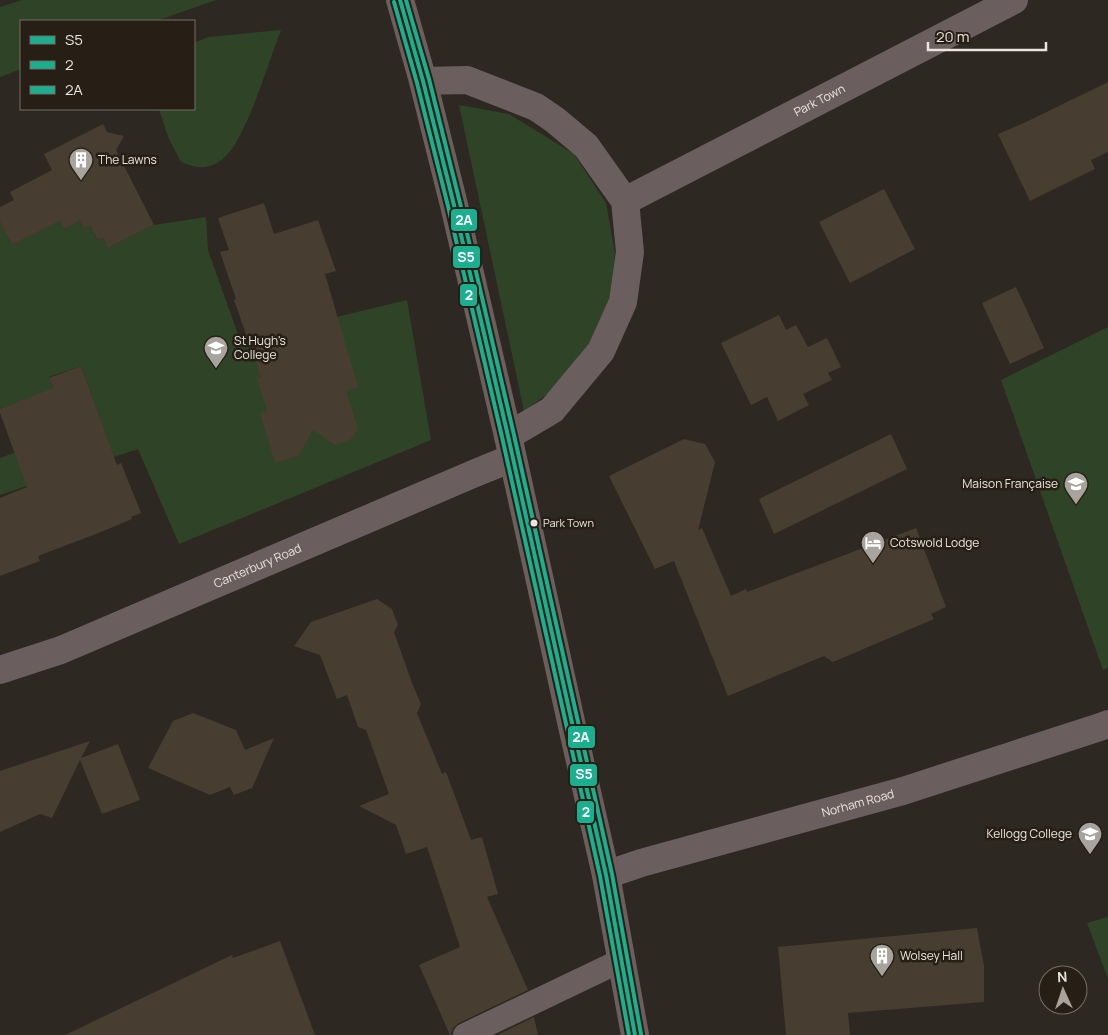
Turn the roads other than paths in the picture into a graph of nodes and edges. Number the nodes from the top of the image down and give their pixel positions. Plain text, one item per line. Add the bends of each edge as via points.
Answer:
1 (400, 0) edge
2 (1014, 0) edge
3 (423, 81) junction
4 (625, 202) junction
5 (510, 447) junction
6 (0, 670) edge
7 (1108, 724) edge
8 (606, 875) junction
9 (622, 960) junction
10 (465, 1035) edge
11 (635, 1035) edge

1 - 3 main road
2 - 4 street, Park Town
3 - 4 street via 467,80 536,107 586,146
3 - 5 main road
4 - 5 street via 630,252 623,302 602,351 552,410
5 - 6 street, Canterbury Road via 427,494 61,650
5 - 8 main road
7 - 8 street, Norham Road via 903,791
8 - 9 main road
9 - 10 street
9 - 11 main road

